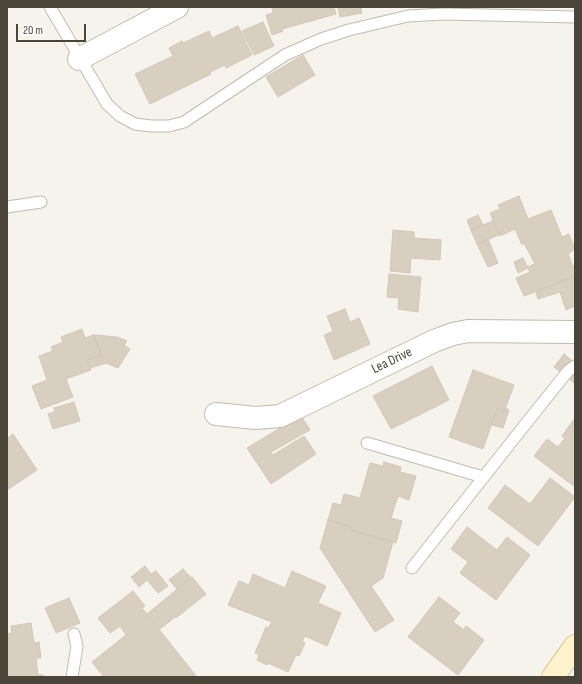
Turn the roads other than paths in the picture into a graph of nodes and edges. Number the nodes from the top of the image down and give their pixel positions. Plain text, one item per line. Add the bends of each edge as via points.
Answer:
1 (50, 7) edge
2 (177, 7) edge
3 (575, 17) edge
4 (79, 59) junction
5 (41, 202) dead end
6 (7, 207) edge
7 (575, 332) edge
8 (575, 366) edge
9 (216, 414) dead end
10 (367, 443) dead end
11 (483, 477) junction
12 (412, 568) dead end
13 (74, 634) dead end
14 (573, 655) edge
15 (72, 677) edge
16 (553, 677) edge

1 - 4 lane
2 - 4 street
3 - 4 lane via 444,14 408,16 349,30 321,39 285,56 199,113 184,122 169,126 135,124 120,116 107,104
5 - 6 lane
7 - 9 street, Lea Drive via 468,331 453,334 280,416 256,418
8 - 11 lane via 568,371
10 - 11 lane
11 - 12 lane
13 - 15 lane via 76,646
14 - 16 street

